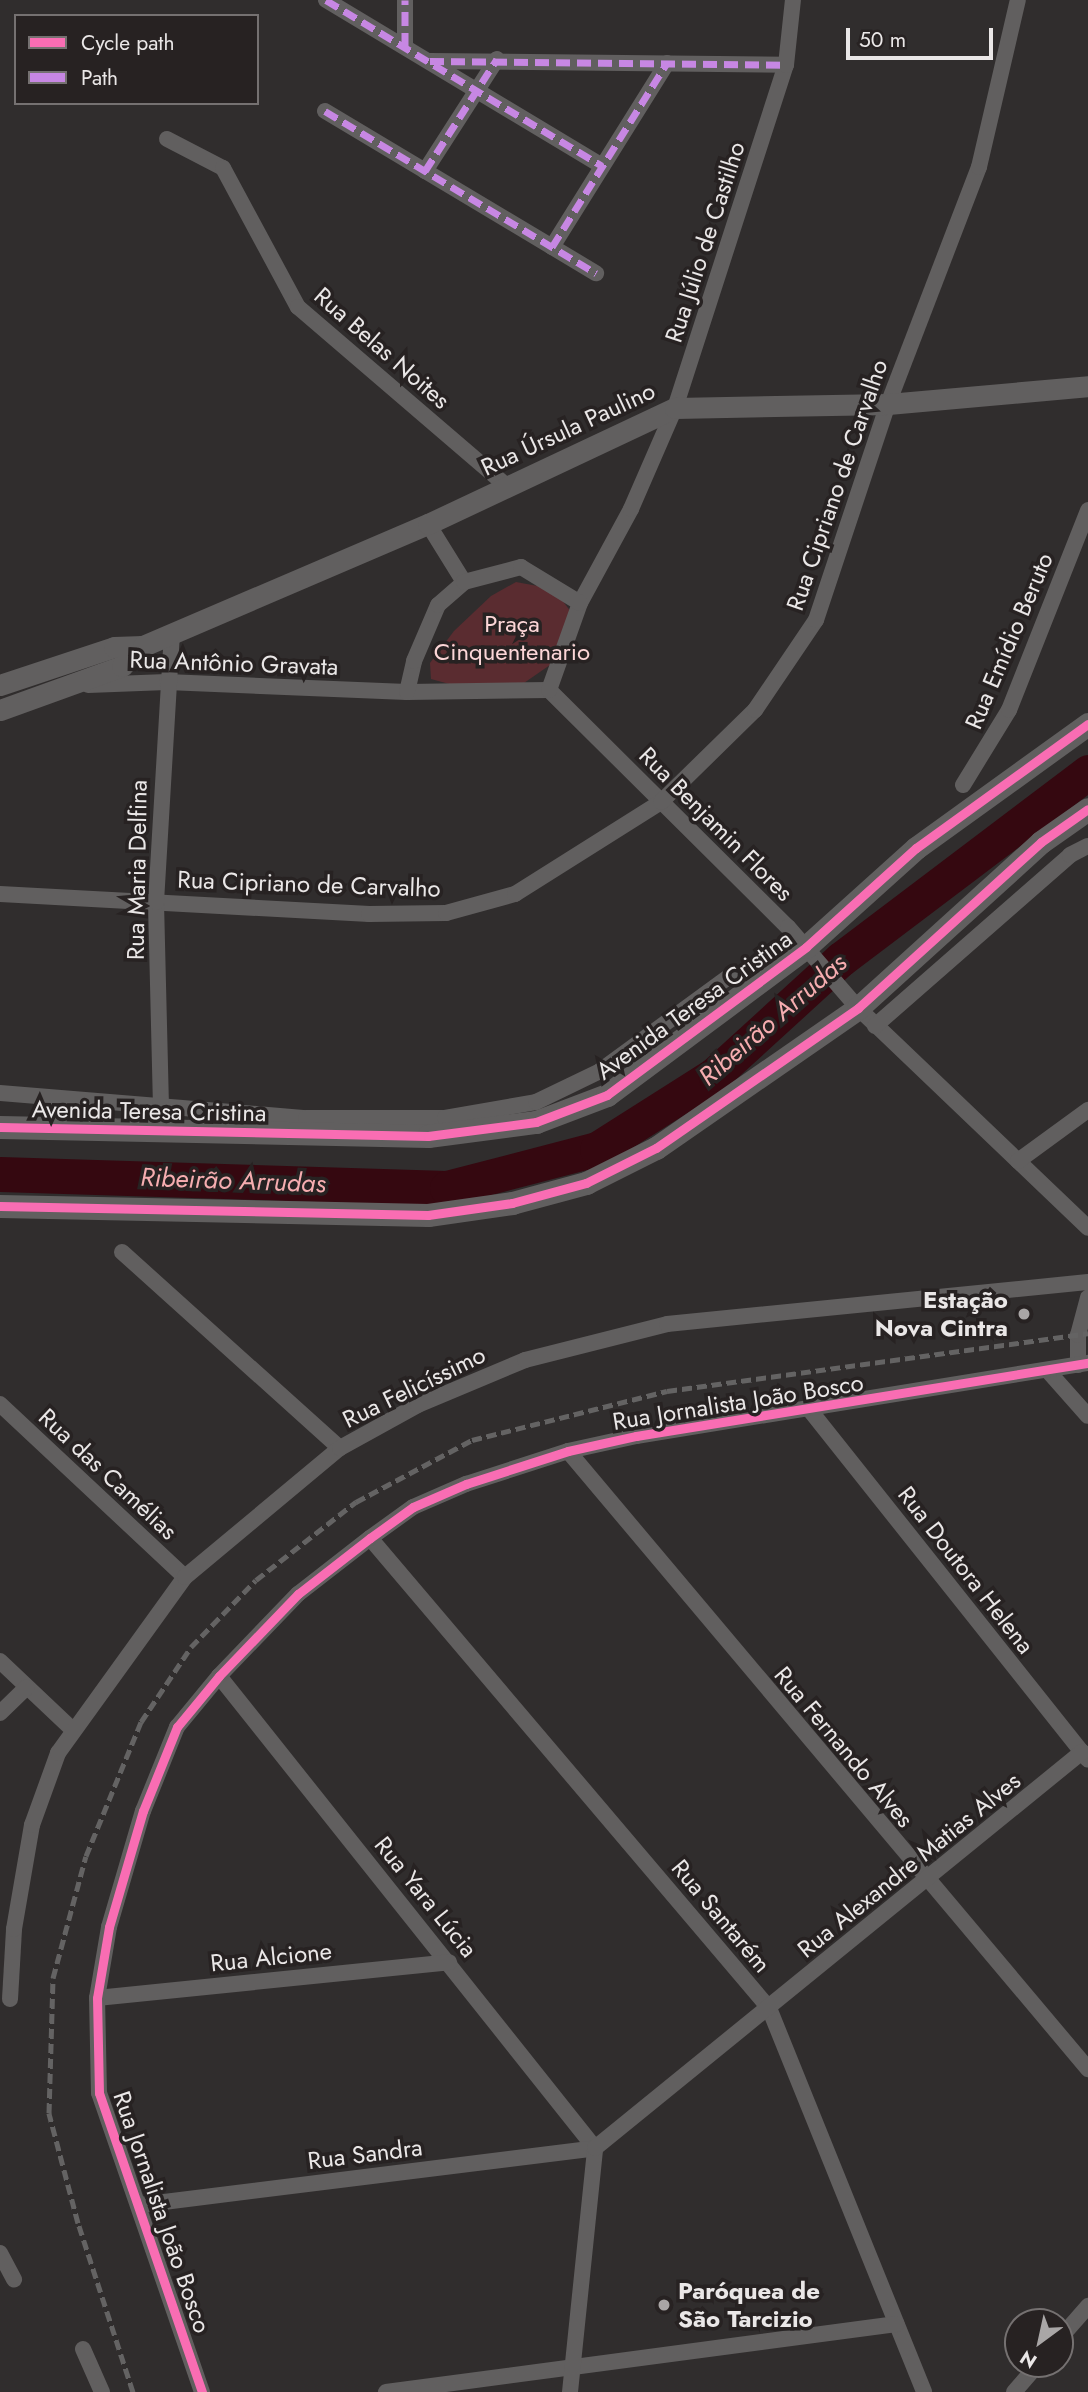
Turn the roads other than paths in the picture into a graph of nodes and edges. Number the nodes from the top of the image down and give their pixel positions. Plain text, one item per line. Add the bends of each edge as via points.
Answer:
1 (326, 0) edge
2 (405, 0) edge
3 (793, 0) edge
4 (1018, 0) edge
5 (405, 46) junction
6 (497, 59) junction
7 (430, 61) junction
8 (667, 62) junction
9 (786, 65) junction
10 (478, 89) junction
11 (325, 111) dead end
12 (167, 139) dead end
13 (603, 166) junction
14 (425, 171) junction
15 (552, 247) junction
16 (596, 273) dead end
17 (1088, 386) edge
18 (888, 404) junction
19 (675, 408) junction
20 (506, 485) junction
21 (1088, 510) edge
22 (428, 524) junction
23 (464, 582) junction
24 (580, 604) junction
25 (172, 635) junction
26 (143, 646) junction
27 (167, 682) junction
28 (0, 685) edge
29 (61, 688) junction
30 (549, 691) junction
31 (407, 692) junction
32 (0, 710) edge
33 (1088, 724) edge
34 (963, 785) dead end
35 (661, 802) junction
36 (1084, 817) edge
37 (1088, 846) edge
38 (987, 892) junction
39 (0, 894) edge
40 (156, 902) junction
41 (969, 908) junction
42 (1005, 912) junction
43 (990, 925) junction
44 (803, 955) junction
45 (908, 962) junction
46 (930, 978) junction
47 (853, 1003) junction
48 (875, 1026) junction
49 (0, 1093) edge
50 (161, 1107) junction
51 (1088, 1110) edge
52 (0, 1127) edge
53 (1018, 1161) junction
54 (0, 1206) edge
55 (1088, 1228) edge
56 (122, 1252) dead end
57 (1088, 1282) edge
58 (1088, 1297) edge
59 (1083, 1364) edge
60 (1048, 1371) junction
61 (0, 1404) edge
62 (809, 1409) junction
63 (1088, 1416) edge
64 (340, 1448) junction
65 (568, 1451) junction
66 (370, 1538) junction
67 (185, 1577) junction
68 (0, 1661) edge
69 (219, 1676) junction
70 (27, 1687) junction
71 (0, 1713) edge
72 (73, 1730) junction
73 (1085, 1756) edge
74 (927, 1881) junction
75 (7, 1933) edge
76 (449, 1962) junction
77 (97, 1998) junction
78 (10, 1999) dead end
79 (769, 2008) junction
80 (1088, 2069) edge
81 (595, 2148) junction
82 (140, 2205) junction
83 (0, 2253) edge
84 (14, 2279) dead end
85 (1088, 2306) edge
86 (1074, 2322) edge
87 (896, 2324) junction
88 (83, 2349) dead end
89 (572, 2371) junction
90 (1026, 2378) edge
91 (423, 2389) edge
92 (102, 2392) edge
93 (202, 2392) edge
94 (386, 2392) edge
95 (570, 2392) edge
96 (924, 2392) edge
97 (1014, 2392) edge

1 - 5 street
2 - 5 street
3 - 9 street, Rua Júlio de Castilho
4 - 18 street, Rua Cipriano de Carvalho via 979,167
5 - 7 street
6 - 7 street
6 - 8 street
6 - 10 street
7 - 10 street
8 - 9 street
8 - 13 street
9 - 19 street, Rua Júlio de Castilho
10 - 13 street
10 - 14 street
11 - 14 street
12 - 20 street, Rua Belas Noites via 223,168 298,307
13 - 15 street
14 - 15 street
15 - 16 street
17 - 18 street, Rua Úrsula Paulino
18 - 19 street, Rua Úrsula Paulino
18 - 35 street, Rua Cipriano de Carvalho via 816,620 754,709
19 - 20 street, Rua Úrsula Paulino
19 - 24 street, Rua Júlio de Castilho via 631,509
20 - 22 street, Rua Úrsula Paulino
21 - 34 street, Rua Emídio Beruto via 1009,710
22 - 23 street
22 - 25 street, Rua Úrsula Paulino
23 - 24 street via 521,567
23 - 31 street via 438,605 414,661
24 - 30 street, Rua Júlio de Castilho
25 - 26 street, Rua Úrsula Paulino
25 - 27 street, Rua Maria Delfina
26 - 28 street, Rua Úrsula Paulino via 114,647
26 - 29 street, Rua Úrsula Paulino via 122,666
27 - 29 street, Rua Antônio Gravata
27 - 31 street, Rua Antônio Gravata
27 - 40 street, Rua Maria Delfina
29 - 32 street, Rua Úrsula Paulino
30 - 31 street, Rua Antônio Gravata
30 - 35 street, Rua Benjamin Flores
33 - 44 main road, Avenida Teresa Cristina via 916,848
35 - 40 street, Rua Cipriano de Carvalho via 516,894 446,914
35 - 44 street, Rua Benjamin Flores
36 - 38 main road
37 - 42 street via 1070,855
38 - 41 main road
38 - 42 street
39 - 40 street, Rua Cipriano de Carvalho
40 - 50 street, Rua Maria Delfina
41 - 43 street
41 - 45 main road
42 - 43 street
43 - 46 street
44 - 47 street, Rua Benjamin Flores
44 - 50 street via 730,976 600,1071 536,1102 445,1118 306,1118
44 - 52 main road, Avenida Teresa Cristina via 607,1095 537,1122 428,1136
45 - 46 street
45 - 47 main road
46 - 48 street
47 - 48 street, Rua Benjamin Flores
47 - 54 main road via 656,1148 586,1183 512,1203 428,1215
48 - 53 street, Rua Benjamin Flores
49 - 50 street
51 - 53 street
53 - 55 street, Rua Benjamin Flores
56 - 64 street
57 - 64 street, Rua Felicíssimo via 667,1324 525,1360 418,1405
58 - 59 street via 1078,1335
59 - 60 street, Rua Jornalista João Bosco
60 - 62 street, Rua Jornalista João Bosco
60 - 63 street
61 - 67 street, Rua das Camélias
62 - 65 street, Rua Jornalista João Bosco
62 - 73 street, Rua Doutora Helena
64 - 67 street, Rua Felicíssimo
65 - 66 street, Rua Jornalista João Bosco via 423,1502
65 - 74 street, Rua Fernando Alves
66 - 69 street, Rua Jornalista João Bosco via 298,1594
66 - 79 street, Rua Santarém
67 - 72 street, Rua Felicíssimo
68 - 70 street
69 - 76 street, Rua Yara Lúcia
69 - 77 street, Rua Jornalista João Bosco via 177,1727 143,1811 109,1927
70 - 71 street
70 - 72 street
72 - 75 street, Rua Felicíssimo via 58,1753 32,1825
73 - 74 street, Rua Alexandre Matias Alves
74 - 79 street, Rua Alexandre Matias Alves
74 - 80 street, Rua Fernando Alves
75 - 78 street, Rua Felicíssimo
76 - 77 street, Rua Alcione
76 - 81 street, Rua Yara Lúcia
77 - 82 street, Rua Jornalista João Bosco via 99,2093
79 - 81 street, Rua Alexandre Matias Alves
79 - 87 street, Rua Santarém
81 - 82 street, Rua Sandra
81 - 89 street
82 - 93 street, Rua Jornalista João Bosco
83 - 84 street
85 - 86 street
87 - 89 street
87 - 96 street, Rua Santarém
88 - 92 street
89 - 91 street
89 - 95 street
90 - 97 street
91 - 94 street

